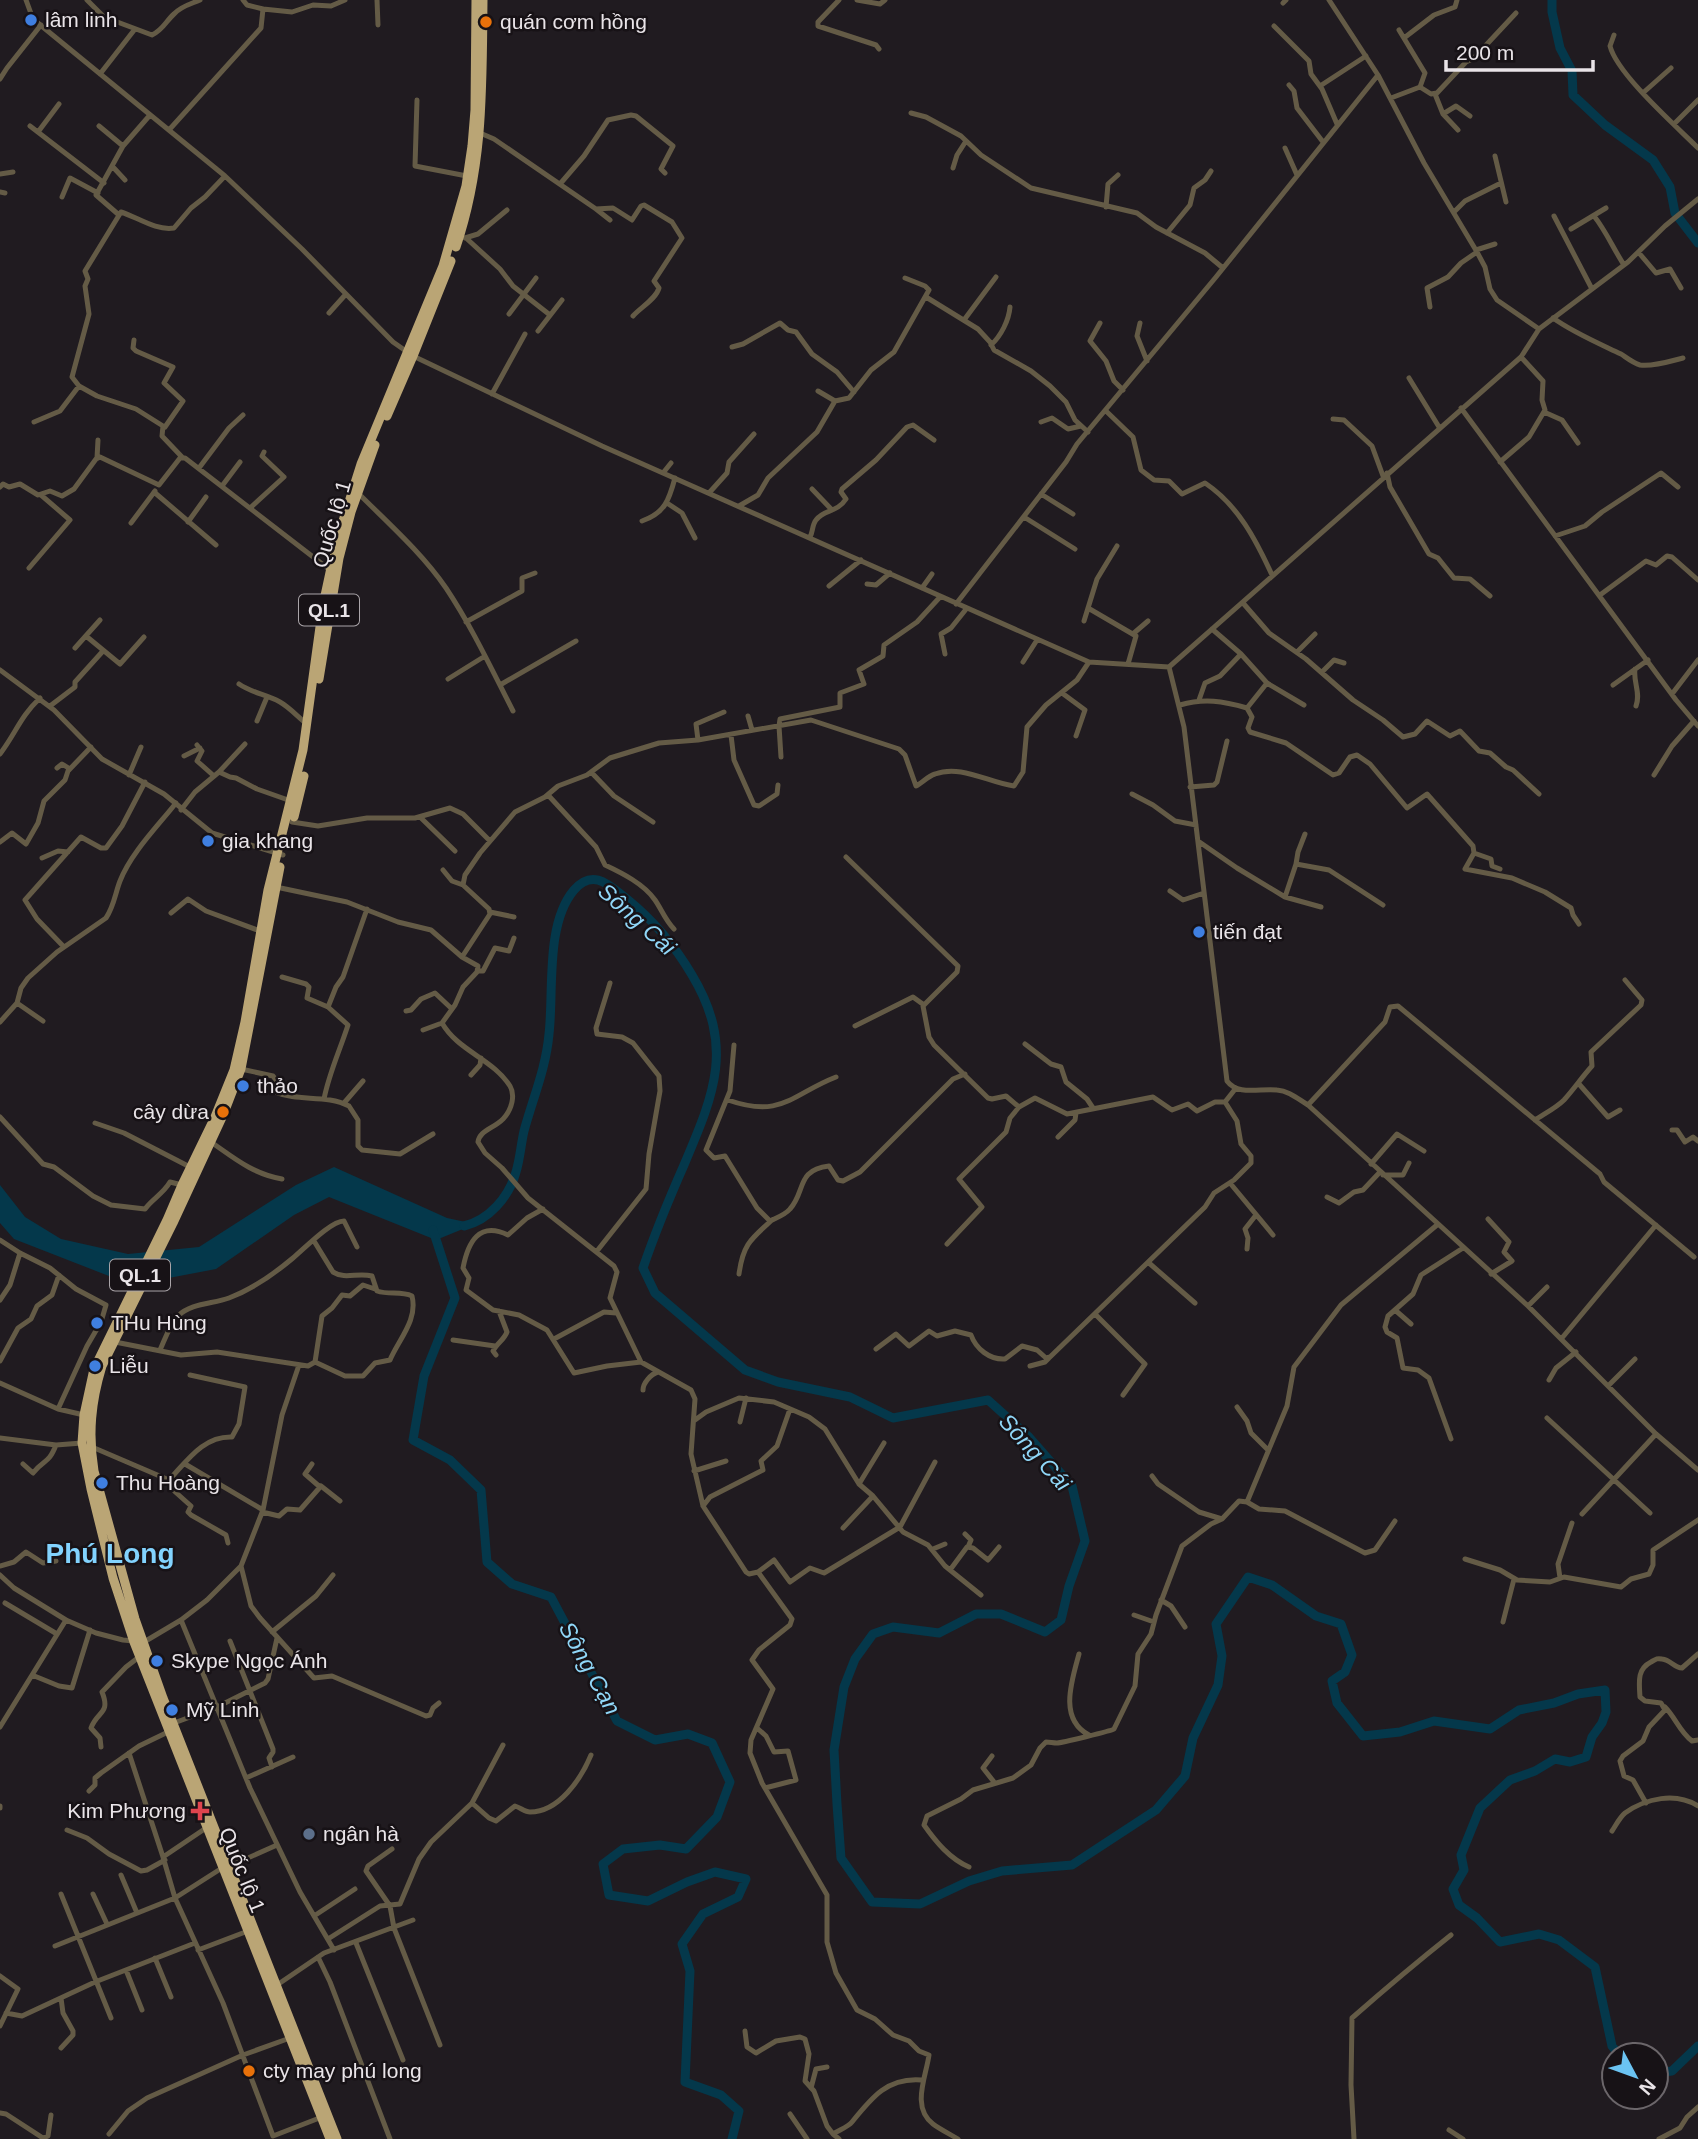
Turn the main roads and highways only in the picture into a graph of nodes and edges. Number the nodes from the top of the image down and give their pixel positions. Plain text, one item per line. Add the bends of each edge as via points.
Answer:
1 (476, 0) edge
2 (483, 0) edge
3 (410, 354) junction
4 (280, 855) junction
5 (170, 1222) junction
6 (116, 1331) junction
7 (86, 1445) junction
8 (139, 1642) junction
9 (226, 1867) junction
10 (237, 1894) junction
11 (330, 2139) edge
12 (337, 2139) edge

1 - 3 highway, Quốc lộ 1 / QL.1 via 475,110 467,176 449,248
2 - 3 highway, Quốc lộ 1 / QL.1 via 480,133 462,238
3 - 4 highway, Quốc lộ 1 / QL.1 via 343,541 309,750
3 - 4 highway, Quốc lộ 1 / QL.1 via 361,464 339,532
4 - 5 highway, Quốc lộ 1 / QL.1 via 260,931 234,1070
4 - 5 highway, Quốc lộ 1 / QL.1 via 241,1069 211,1142
5 - 6 highway, QL.1
6 - 7 highway, Quốc lộ 1 / QL.1 via 95,1391
6 - 7 highway, Quốc lộ 1 / QL.1 via 104,1344 93,1371 83,1415
7 - 8 highway, Quốc lộ 1 / QL.1 via 90,1489 113,1578
8 - 9 highway, Quốc lộ 1 / QL.1
8 - 9 highway, Quốc lộ 1 / QL.1 via 139,1657 206,1828
9 - 10 highway, Quốc lộ 1 / QL.1
10 - 11 highway, Quốc lộ 1 / QL.1
10 - 12 highway, Quốc lộ 1 / QL.1

